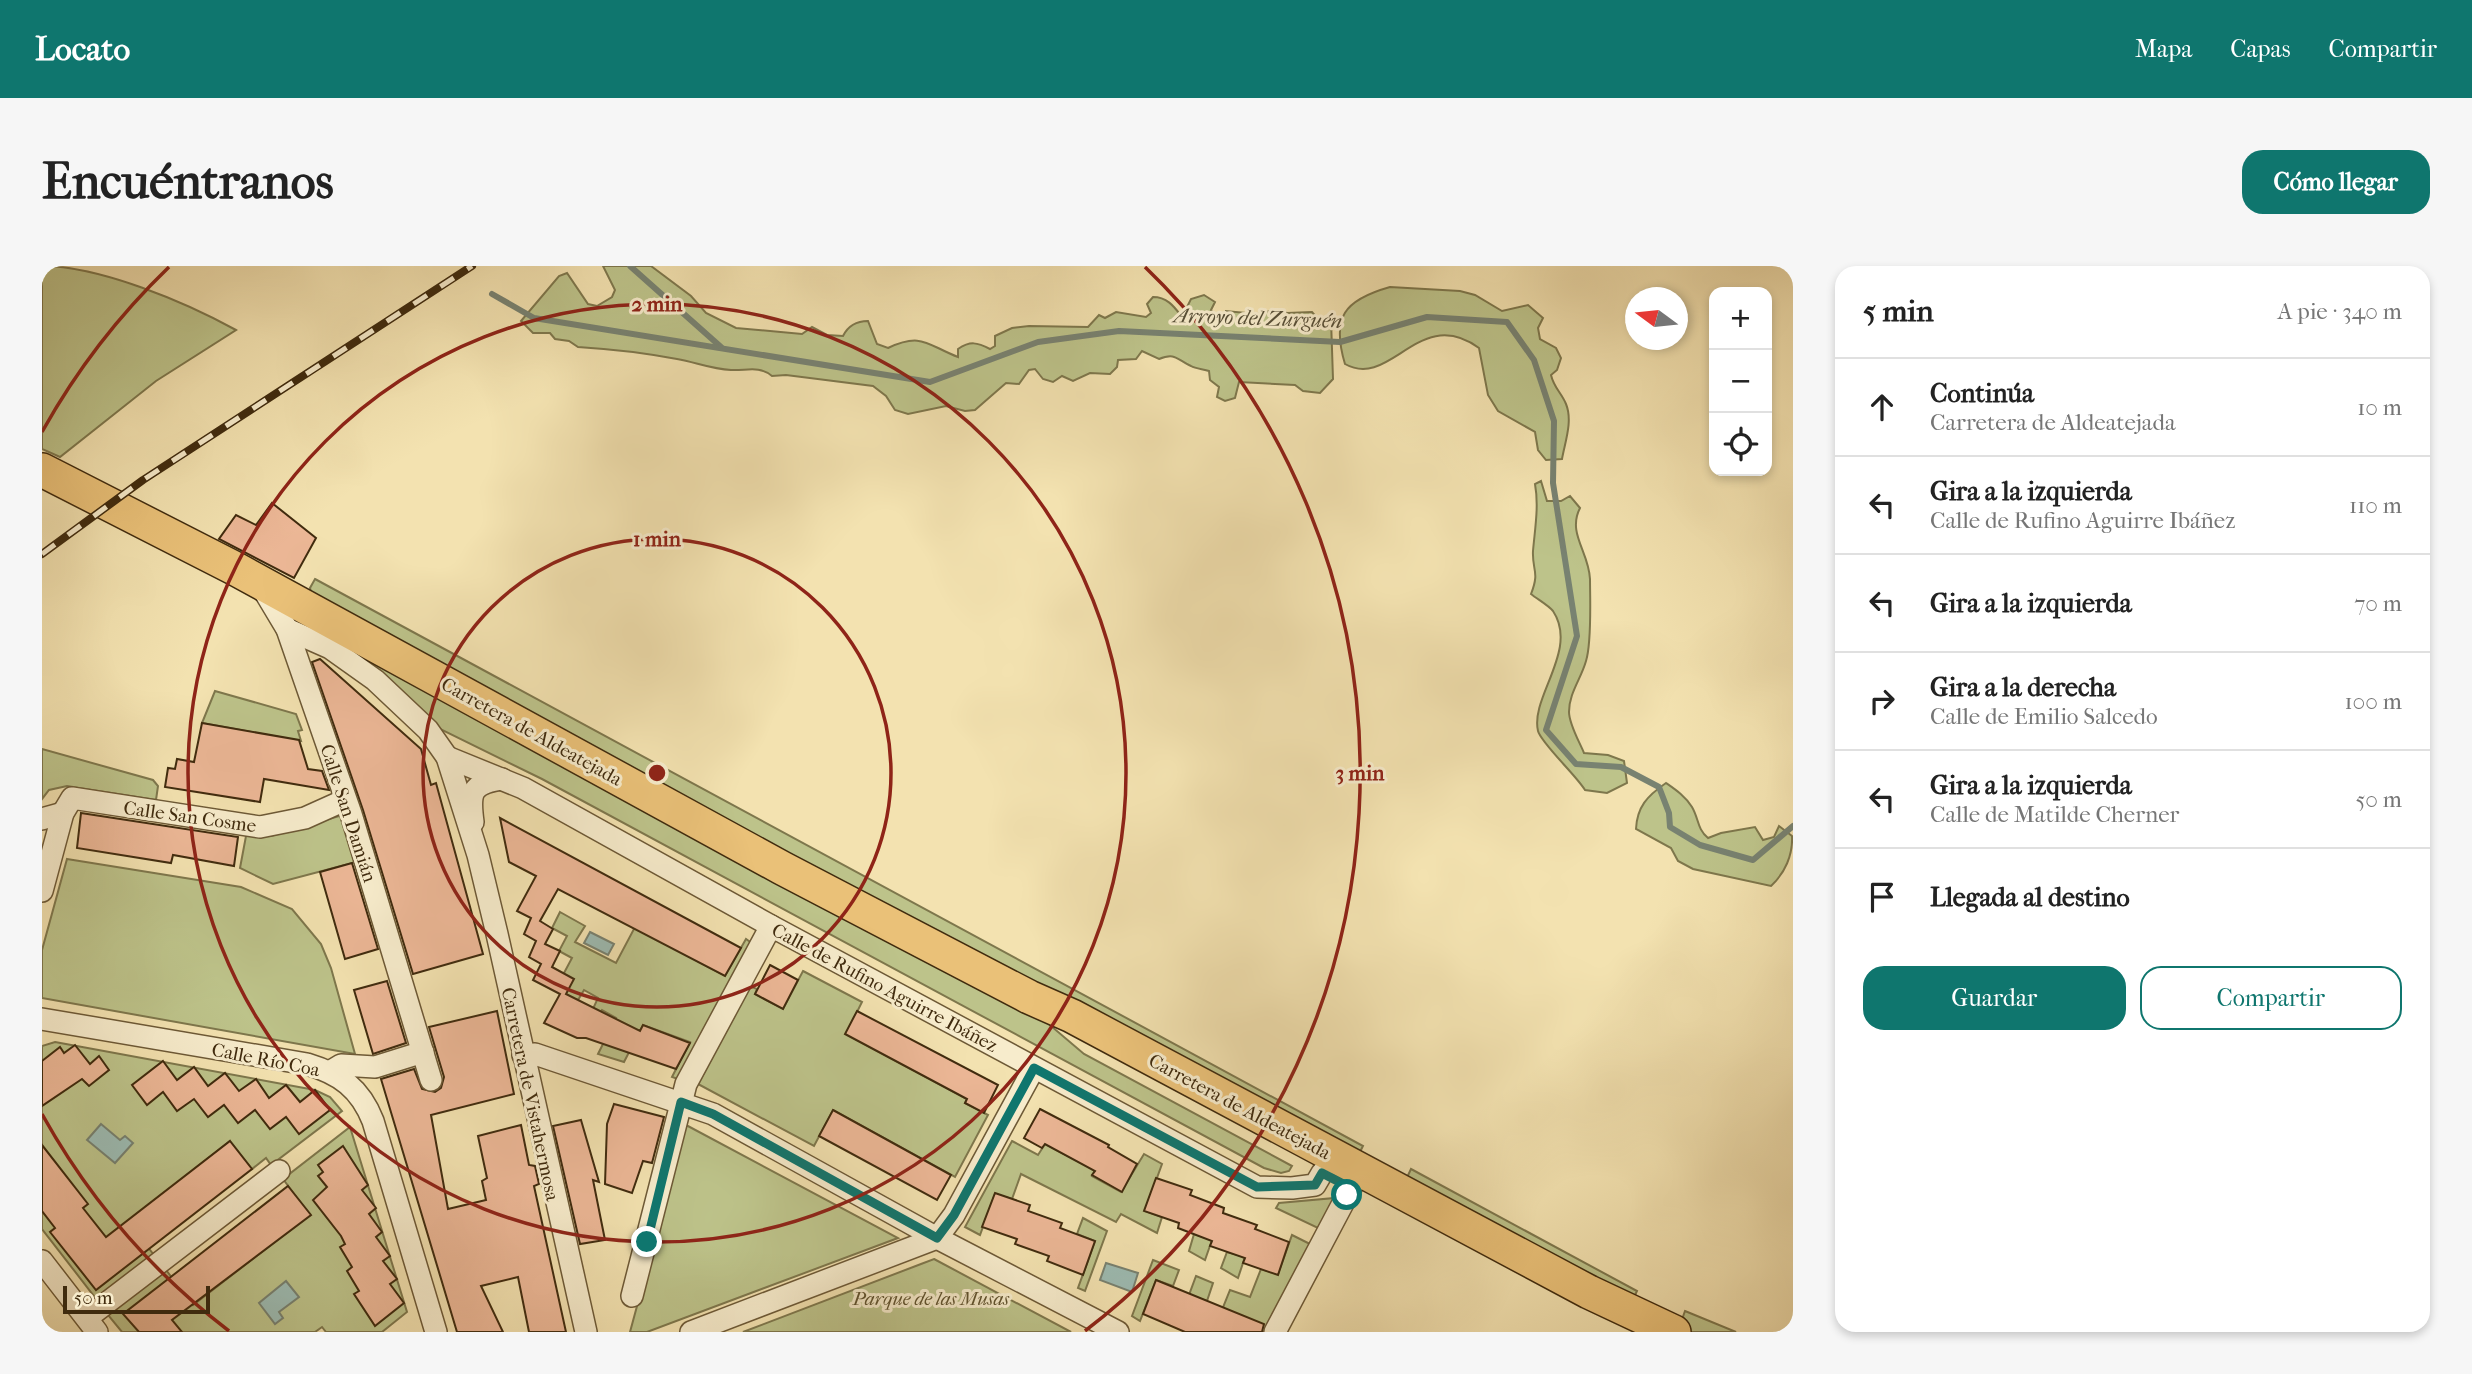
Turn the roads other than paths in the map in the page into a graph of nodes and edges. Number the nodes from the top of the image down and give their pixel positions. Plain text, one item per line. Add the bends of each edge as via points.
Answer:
1 (42, 470) edge
2 (258, 582) junction
3 (287, 629) junction
4 (447, 757) junction
5 (502, 779) junction
6 (345, 800) junction
7 (68, 806) junction
8 (42, 818) edge
9 (478, 855) junction
10 (42, 891) edge
11 (771, 926) junction
12 (1029, 998) junction
13 (42, 1019) edge
14 (423, 1052) junction
15 (523, 1055) junction
16 (1034, 1068) junction
17 (331, 1072) junction
18 (431, 1080) dead end
19 (1225, 1099) junction
20 (681, 1102) junction
21 (279, 1171) dead end
22 (1322, 1173) junction
23 (1351, 1188) junction
24 (937, 1238) junction
25 (42, 1261) edge
26 (632, 1296) dead end
27 (92, 1325) edge
28 (436, 1332) edge
29 (586, 1332) edge
30 (691, 1332) edge
31 (1118, 1332) edge
32 (1275, 1332) edge
33 (1620, 1332) edge
34 (1674, 1332) edge

1 - 2 main road, Carretera de Aldeatejada
2 - 3 street, Calle San Damián
2 - 12 main road, Carretera de Aldeatejada
3 - 4 street, Carretera de Vistahermosa via 330,648 384,688 428,730
3 - 6 street, Calle San Damián
4 - 5 street, Calle de Rufino Aguirre Ibáñez
4 - 9 street, Carretera de Vistahermosa
5 - 9 street, Carretera de Vistahermosa via 482,782 474,790 471,800
5 - 11 street, Calle de Rufino Aguirre Ibáñez
6 - 7 street, Calle San Cosme via 305,818 260,827
6 - 14 street, Calle San Damián
7 - 8 street
7 - 10 street
9 - 15 street, Carretera de Vistahermosa
11 - 16 street, Calle de Rufino Aguirre Ibáñez
11 - 20 street via 686,1084
12 - 19 main road, Carretera de Aldeatejada via 1072,1016
12 - 22 main road, Carretera de Aldeatejada via 1092,1052
13 - 17 street, Calle Río Coa
14 - 17 street via 375,1067 341,1065
14 - 18 street, Calle San Damián
15 - 20 street via 535,1054
15 - 29 street, Carretera de Vistahermosa
16 - 22 street, Calle de Rufino Aguirre Ibáñez via 1257,1187 1315,1185
16 - 24 street
17 - 28 street, Calle Río Coa via 345,1079 367,1106
19 - 22 main road via 1254,1125 1315,1158
19 - 34 main road, Carretera de Aldeatejada via 1589,1292
20 - 24 street via 713,1114
20 - 26 street
21 - 27 street
22 - 23 main road, Carretera de Aldeatejada
23 - 32 street
23 - 33 main road, Carretera de Aldeatejada
24 - 30 street
24 - 31 street
25 - 27 street

